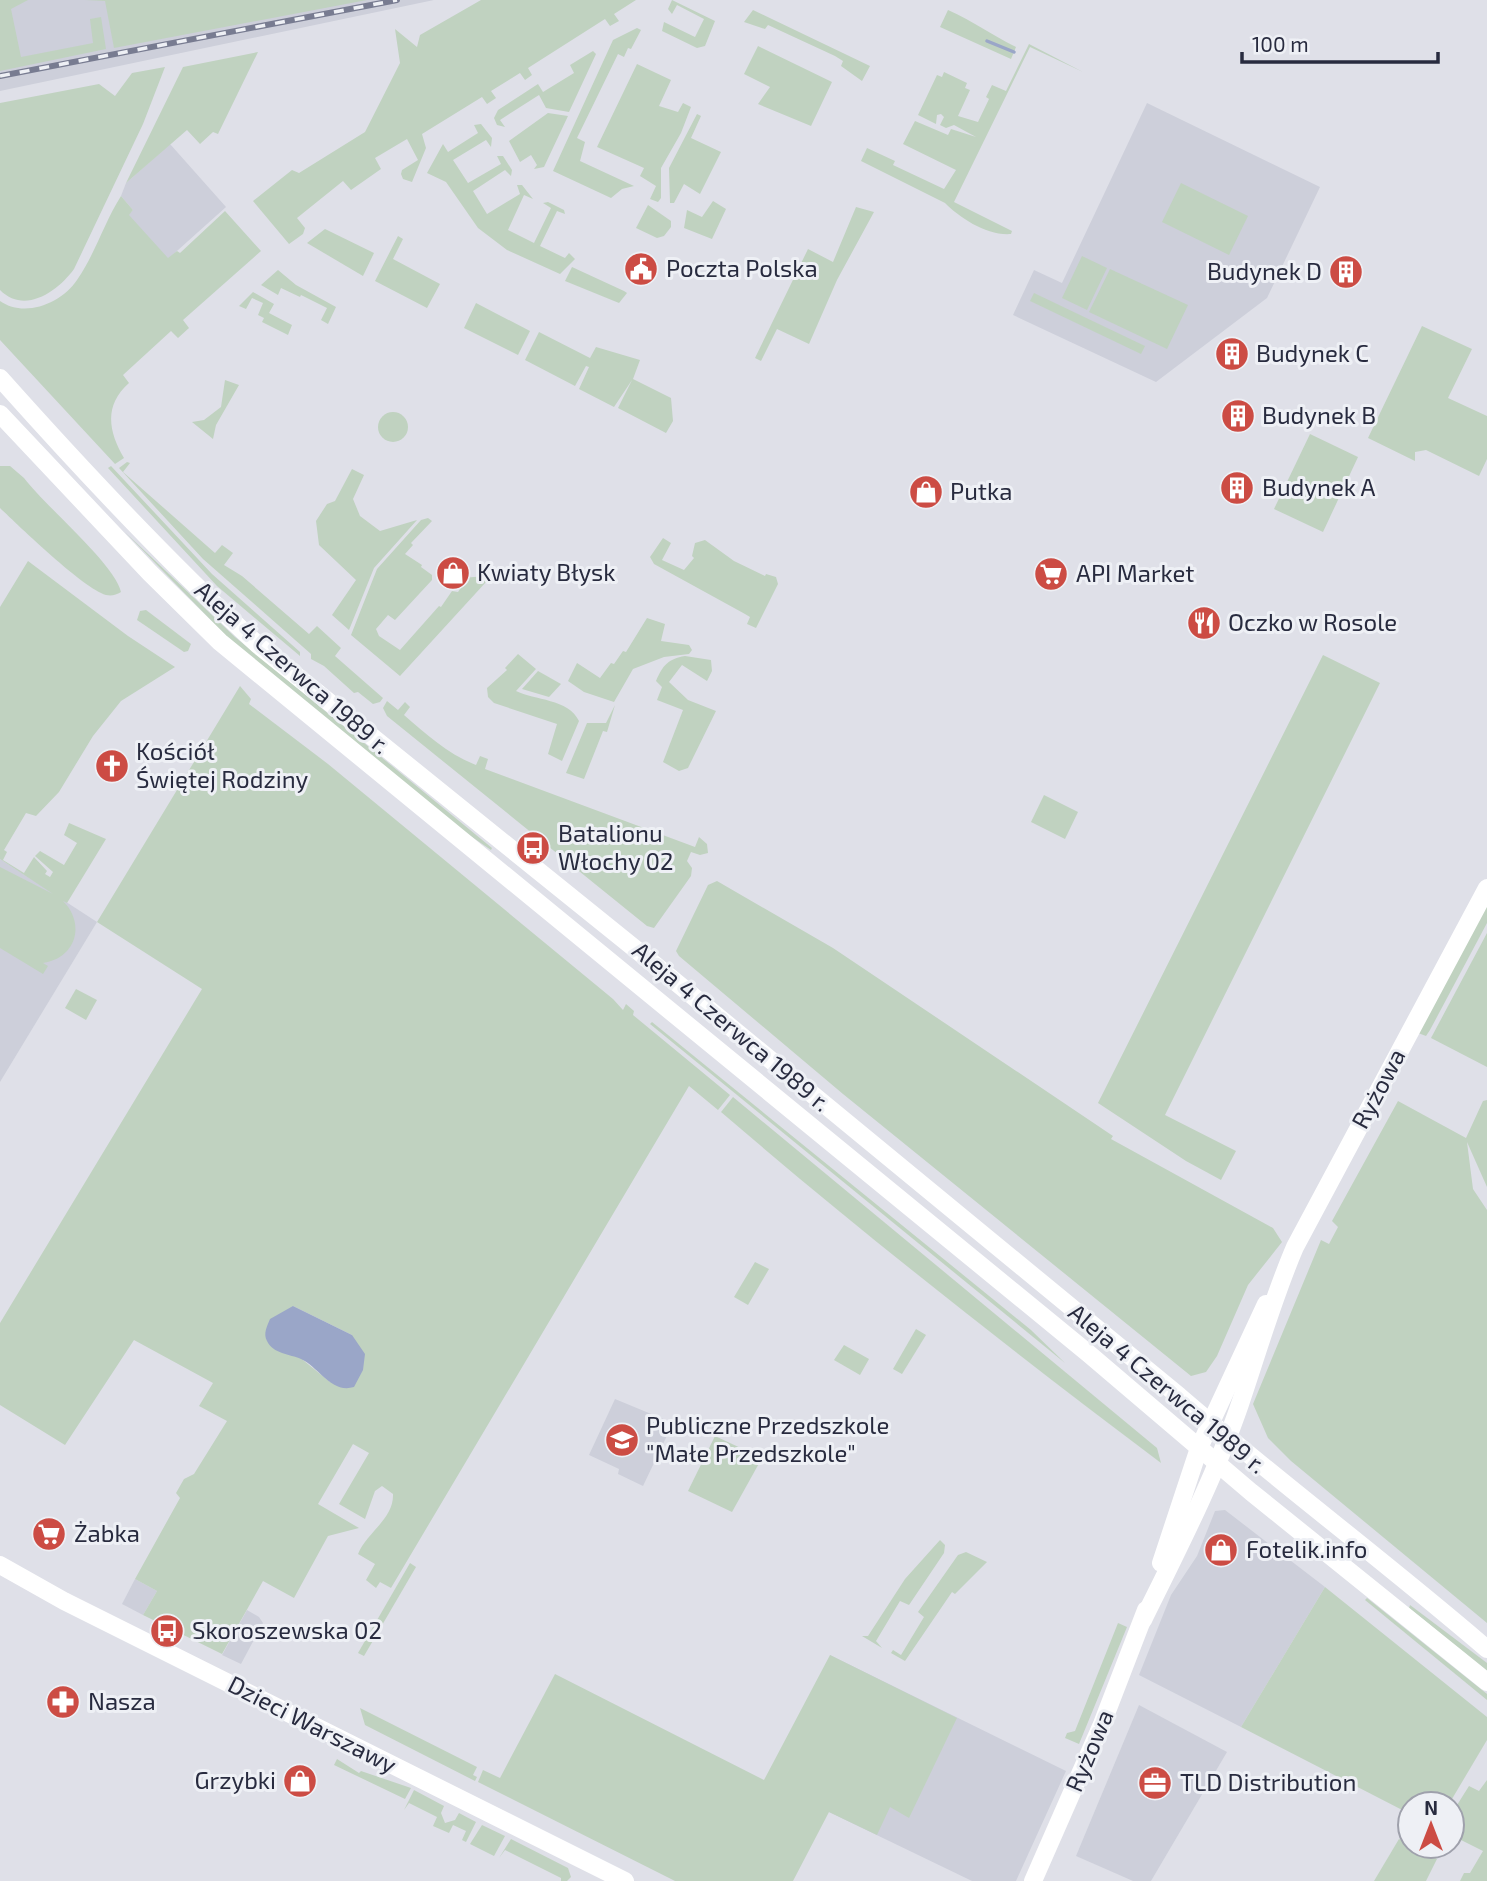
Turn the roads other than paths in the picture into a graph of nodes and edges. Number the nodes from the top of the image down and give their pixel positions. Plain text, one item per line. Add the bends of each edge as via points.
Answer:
1 (0, 378) edge
2 (0, 414) edge
3 (1487, 888) edge
4 (1275, 1293) junction
5 (1210, 1424) junction
6 (1227, 1438) junction
7 (1199, 1448) junction
8 (1215, 1462) junction
9 (0, 1565) edge
10 (1143, 1620) junction
11 (1487, 1649) edge
12 (1487, 1682) edge
13 (625, 1881) edge
14 (1032, 1881) edge

1 - 5 main road, Aleja 4 Czerwca 1989 r. via 144,534 257,643
2 - 7 main road, Aleja 4 Czerwca 1989 r. via 220,642
3 - 4 main road, Ryżowa via 1313,1210
4 - 5 main road, Ryżowa via 1264,1307
4 - 6 main road, Ryżowa
5 - 6 main road, Aleja 4 Czerwca 1989 r.
5 - 7 main road, Ryżowa
6 - 8 main road, Ryżowa
6 - 11 main road, Aleja 4 Czerwca 1989 r. via 1399,1573
7 - 8 main road, Aleja 4 Czerwca 1989 r.
7 - 10 main road, Ryżowa
8 - 10 main road, Ryżowa
8 - 12 main road, Aleja 4 Czerwca 1989 r.
9 - 13 main road, Dzieci Warszawy
10 - 14 main road, Ryżowa

